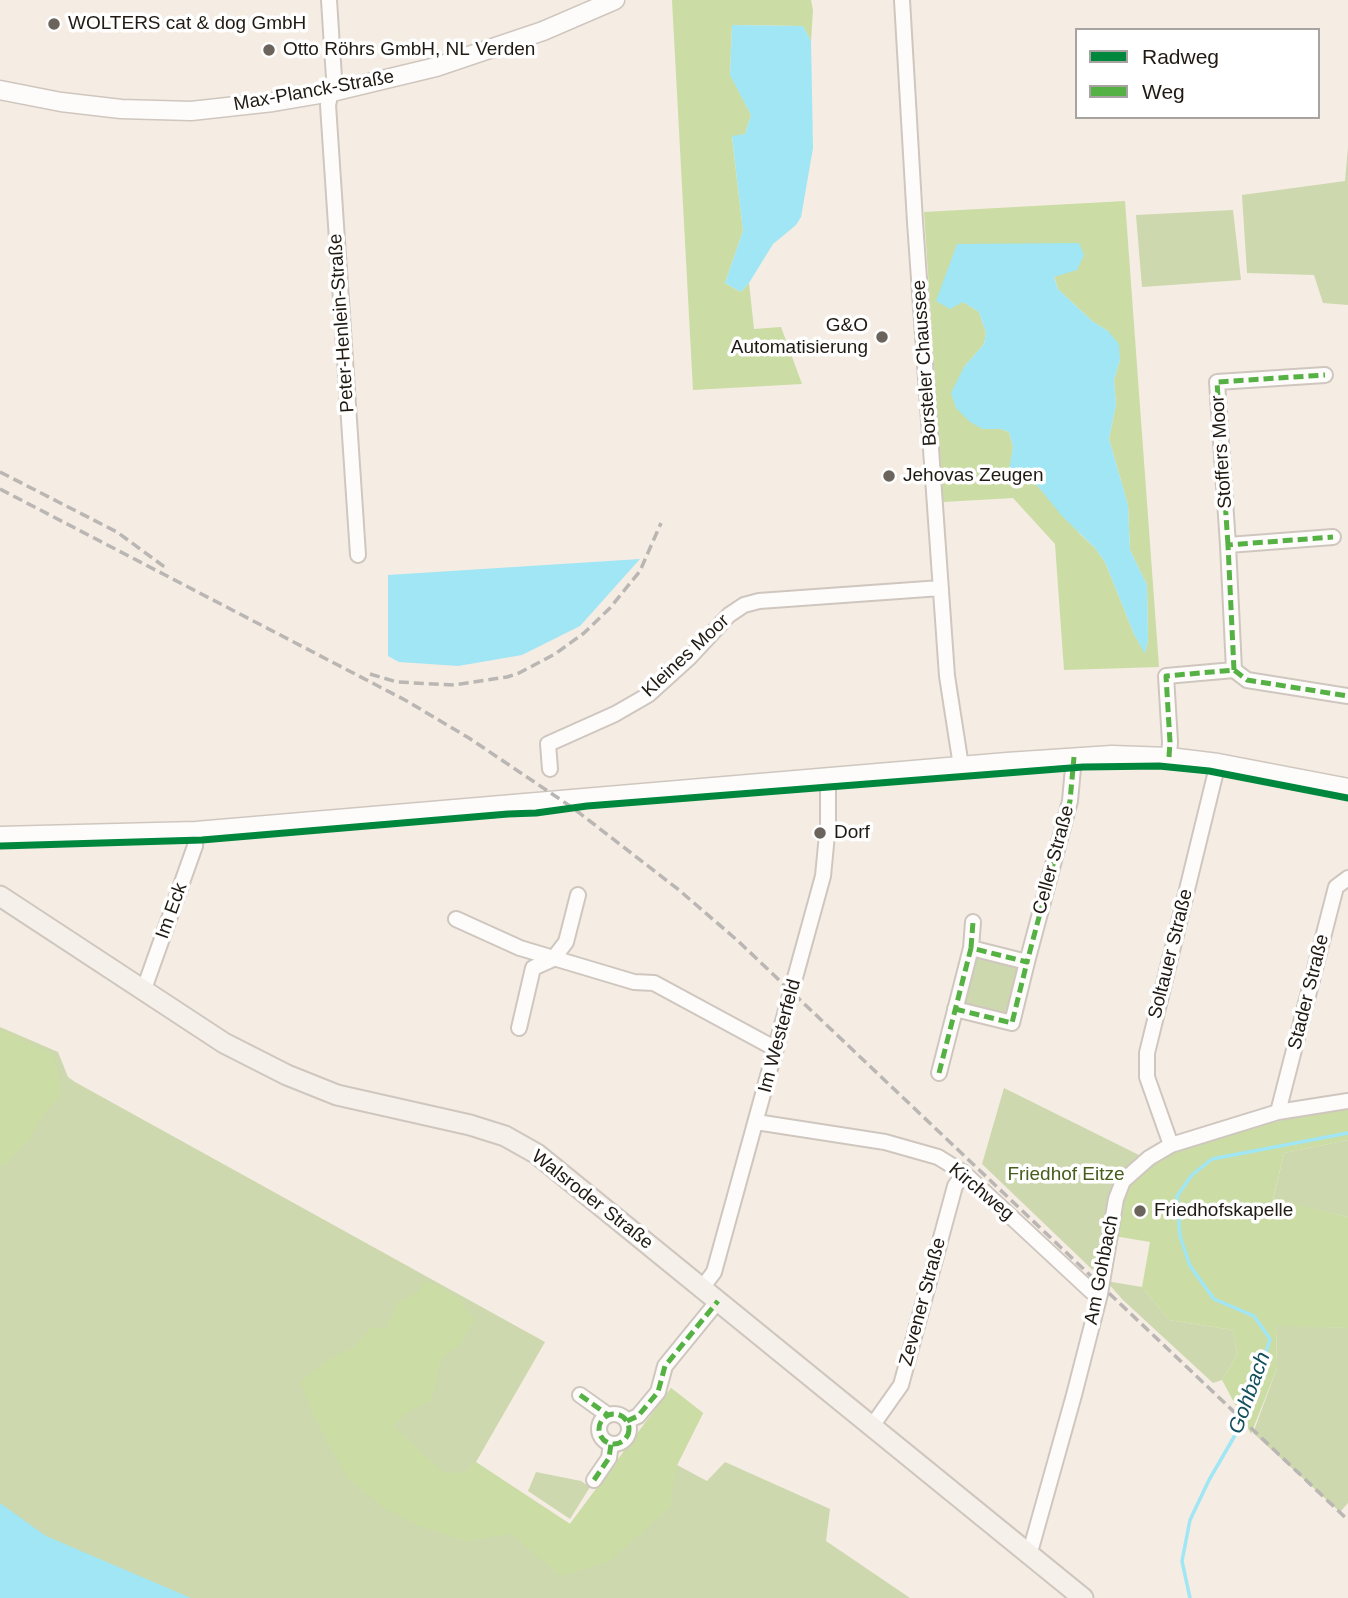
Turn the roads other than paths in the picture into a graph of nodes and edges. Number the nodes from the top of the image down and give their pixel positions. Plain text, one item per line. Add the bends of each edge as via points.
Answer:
1 (329, 0) edge
2 (615, 0) edge
3 (902, 0) edge
4 (0, 90) edge
5 (332, 92) junction
6 (1325, 374) dead end
7 (1333, 537) dead end
8 (1227, 545) junction
9 (358, 555) dead end
10 (942, 588) junction
11 (1234, 670) junction
12 (1348, 696) edge
13 (1074, 757) junction
14 (1169, 757) junction
15 (1218, 763) junction
16 (961, 766) junction
17 (550, 769) dead end
18 (828, 777) junction
19 (1348, 788) edge
20 (196, 831) junction
21 (0, 836) edge
22 (1348, 878) edge
23 (578, 895) dead end
24 (0, 896) edge
25 (457, 919) dead end
26 (973, 922) dead end
27 (971, 948) junction
28 (553, 959) junction
29 (1027, 962) junction
30 (144, 989) junction
31 (955, 1009) junction
32 (519, 1028) dead end
33 (776, 1049) junction
34 (939, 1073) dead end
35 (1348, 1101) edge
36 (1278, 1112) junction
37 (756, 1122) junction
38 (1171, 1145) junction
39 (964, 1173) junction
40 (702, 1288) junction
41 (1100, 1294) junction
42 (718, 1301) junction
43 (580, 1395) dead end
44 (608, 1416) junction
45 (627, 1421) junction
46 (872, 1426) junction
47 (611, 1444) junction
48 (594, 1480) dead end
49 (1026, 1552) junction
50 (1083, 1598) edge

1 - 5 street, Peter-Henlein-Straße
2 - 5 street, Max-Planck-Straße via 543,31 436,67
3 - 10 street, Borsteler Chaussee
4 - 5 street, Max-Planck-Straße via 121,109 191,111
5 - 9 street, Peter-Henlein-Straße via 328,105
6 - 8 street, Stoffers Moor via 1217,382
7 - 8 street
8 - 11 street, Stoffers Moor
10 - 16 street, Borsteler Chaussee via 947,676
10 - 17 street, Kleines Moor via 744,605 648,695 548,744
11 - 12 street via 1247,680
11 - 14 street via 1166,676
13 - 14 street
13 - 16 street
13 - 29 street, Celler Straße via 1070,801
14 - 15 street
15 - 19 street
15 - 38 street, Soltauer Straße via 1147,1053 1147,1077
16 - 18 street
18 - 20 street
18 - 33 street, Im Westerfeld via 823,876
20 - 21 street
20 - 30 street, Im Eck via 195,846
22 - 36 street, Stader Straße via 1336,887
23 - 28 street via 566,942
24 - 30 main road, Walsroder Straße
25 - 28 street
26 - 27 street
27 - 29 street
27 - 31 street
28 - 32 street via 533,968
28 - 33 street via 634,982 654,983
29 - 31 street, Celler Straße via 1012,1023
30 - 40 main road, Walsroder Straße via 224,1044 287,1075 337,1095 470,1125 515,1142 537,1154
31 - 34 street
33 - 37 street, Im Westerfeld
35 - 36 street, Am Gohbach
36 - 38 street, Am Gohbach
37 - 39 street, Kirchweg via 914,1149
37 - 40 street, Im Westerfeld via 715,1272
38 - 41 street, Am Gohbach via 1132,1171 1118,1190
39 - 41 street, Kirchweg via 1092,1292
39 - 46 street, Zevener Straße via 955,1186 901,1385
40 - 42 main road, Walsroder Straße
41 - 49 street, Am Gohbach via 1032,1545
42 - 45 street via 666,1366 658,1392 638,1416
42 - 46 main road, Walsroder Straße
43 - 44 street
44 - 45 street via 619,1415
44 - 47 street via 599,1431
45 - 47 street via 628,1436
46 - 49 main road, Walsroder Straße
47 - 48 street via 609,1458
49 - 50 main road, Walsroder Straße

